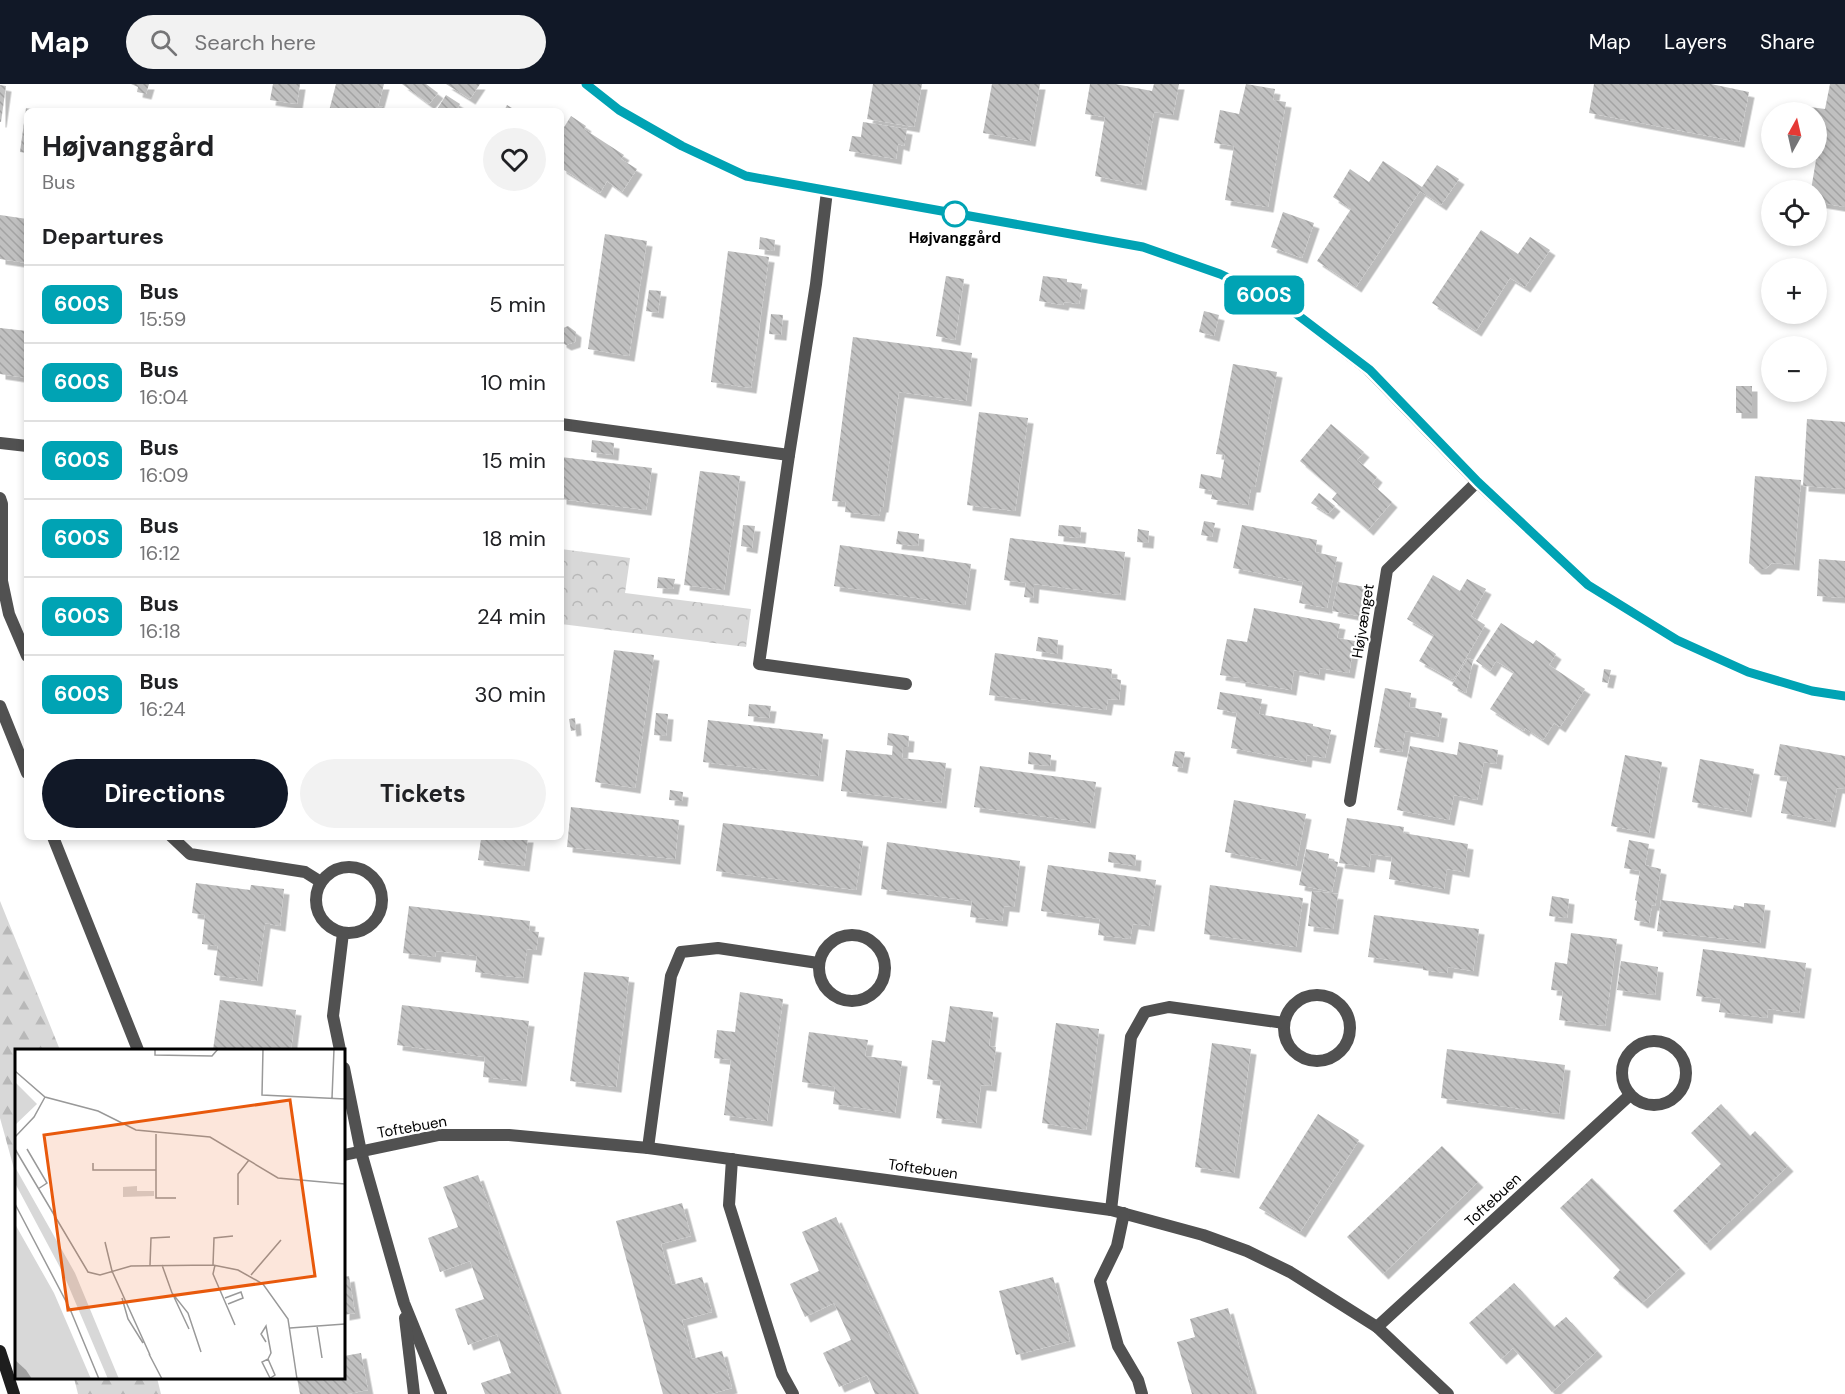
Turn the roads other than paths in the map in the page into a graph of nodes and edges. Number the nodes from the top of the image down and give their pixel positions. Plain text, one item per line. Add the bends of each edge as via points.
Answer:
1 (586, 84) edge
2 (827, 191) junction
3 (564, 424) edge
4 (0, 443) edge
5 (24, 446) edge
6 (789, 455) junction
7 (1478, 482) junction
8 (0, 498) edge
9 (24, 649) edge
10 (906, 684) dead end
11 (1845, 696) edge
12 (0, 706) edge
13 (24, 766) edge
14 (1350, 801) dead end
15 (54, 840) edge
16 (175, 840) edge
17 (321, 882) junction
18 (343, 933) junction
19 (818, 963) junction
20 (1284, 1023) junction
21 (138, 1049) edge
22 (340, 1049) edge
23 (345, 1073) edge
24 (1630, 1095) junction
25 (648, 1148) junction
26 (361, 1152) junction
27 (345, 1155) edge
28 (732, 1159) junction
29 (1111, 1210) junction
30 (1124, 1213) junction
31 (404, 1303) junction
32 (1377, 1328) junction
33 (0, 1351) edge
34 (784, 1378) junction
35 (14, 1394) edge
36 (414, 1394) edge
37 (441, 1394) edge
38 (787, 1394) edge
39 (793, 1394) edge
40 (1142, 1394) edge
41 (1448, 1394) edge

1 - 2 street via 619,110 746,176
2 - 6 street
2 - 7 street via 1143,247 1220,274 1282,303 1370,370
3 - 6 street
4 - 5 street
6 - 10 street via 759,664
7 - 11 street via 1588,585 1677,640 1748,672 1812,691
7 - 14 street, Højvænget via 1387,570
8 - 9 street via 2,581 9,614
12 - 13 street
15 - 21 street
16 - 17 street via 190,854 305,872
17 - 18 street via 316,894 321,919
17 - 18 street via 342,867 355,868 367,872 382,893 382,906 368,928
18 - 22 street via 333,1016
19 - 19 street via 825,988 847,1001 860,1001 872,995 885,973 879,948 857,935 832,941
19 - 25 street via 718,948 681,952 671,976
20 - 20 street via 1291,1048 1312,1061 1337,1054 1346,1045 1350,1032 1344,1008 1321,995 1297,1002
20 - 29 street via 1169,1007 1145,1012 1131,1037
23 - 26 street, Toftebuen
24 - 24 street via 1653,1106 1676,1097 1687,1074 1678,1051 1655,1040 1632,1049 1624,1059 1622,1071
24 - 32 street, Toftebuen
25 - 26 street, Toftebuen via 509,1135 439,1135
25 - 28 street, Toftebuen
26 - 27 street, Toftebuen
26 - 31 street, Toftebuen
28 - 29 street, Toftebuen
28 - 34 street via 729,1205
29 - 30 street, Toftebuen
30 - 32 street, Toftebuen via 1247,1251 1290,1272
30 - 40 street via 1117,1246 1100,1281 1118,1346
31 - 36 street, Toftebuen
31 - 37 street, Toftebuen
32 - 41 street, Toftebuen
33 - 35 street
34 - 38 street
34 - 39 street

